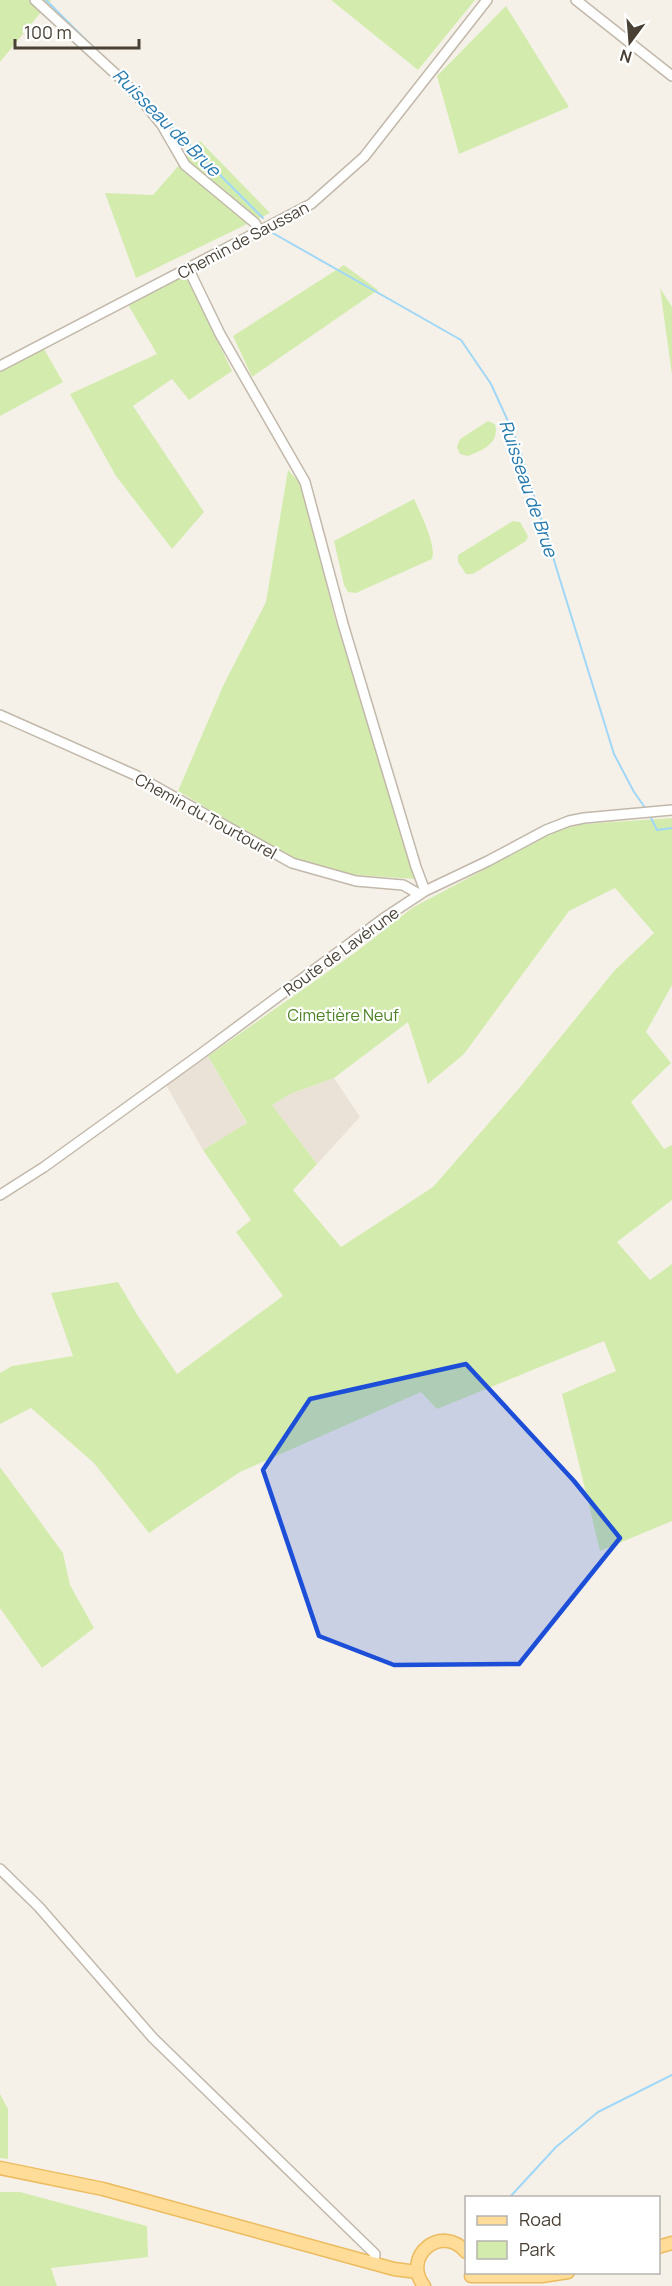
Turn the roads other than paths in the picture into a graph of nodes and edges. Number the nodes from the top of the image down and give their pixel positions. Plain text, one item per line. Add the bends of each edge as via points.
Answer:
1 (35, 0) edge
2 (487, 0) edge
3 (582, 2) edge
4 (672, 76) edge
5 (259, 231) junction
6 (189, 270) junction
7 (0, 366) edge
8 (0, 715) edge
9 (672, 810) edge
10 (422, 892) junction
11 (0, 1195) edge
12 (0, 1869) edge
13 (0, 2168) edge
14 (465, 2251) edge
15 (374, 2262) junction
16 (417, 2268) junction
17 (555, 2274) edge
18 (469, 2278) edge
19 (424, 2286) edge

1 - 5 street via 143,102 162,125 185,165 255,223
2 - 5 street, Chemin de Saussan via 364,157 312,204
3 - 4 street
5 - 6 street, Chemin de Saussan
6 - 7 street, Chemin de Saussan
6 - 10 street via 220,334 305,482
8 - 10 street, Chemin du Tourtourel via 135,775 292,863 356,881 403,885
9 - 10 street, Route de Lavérune via 568,821
10 - 11 street, Route de Lavérune
12 - 15 street via 39,1907 153,2038 375,2254
13 - 15 main road via 103,2188
14 - 16 main road via 452,2241 436,2241 423,2250
15 - 16 main road via 397,2261
16 - 19 main road
17 - 18 main road

